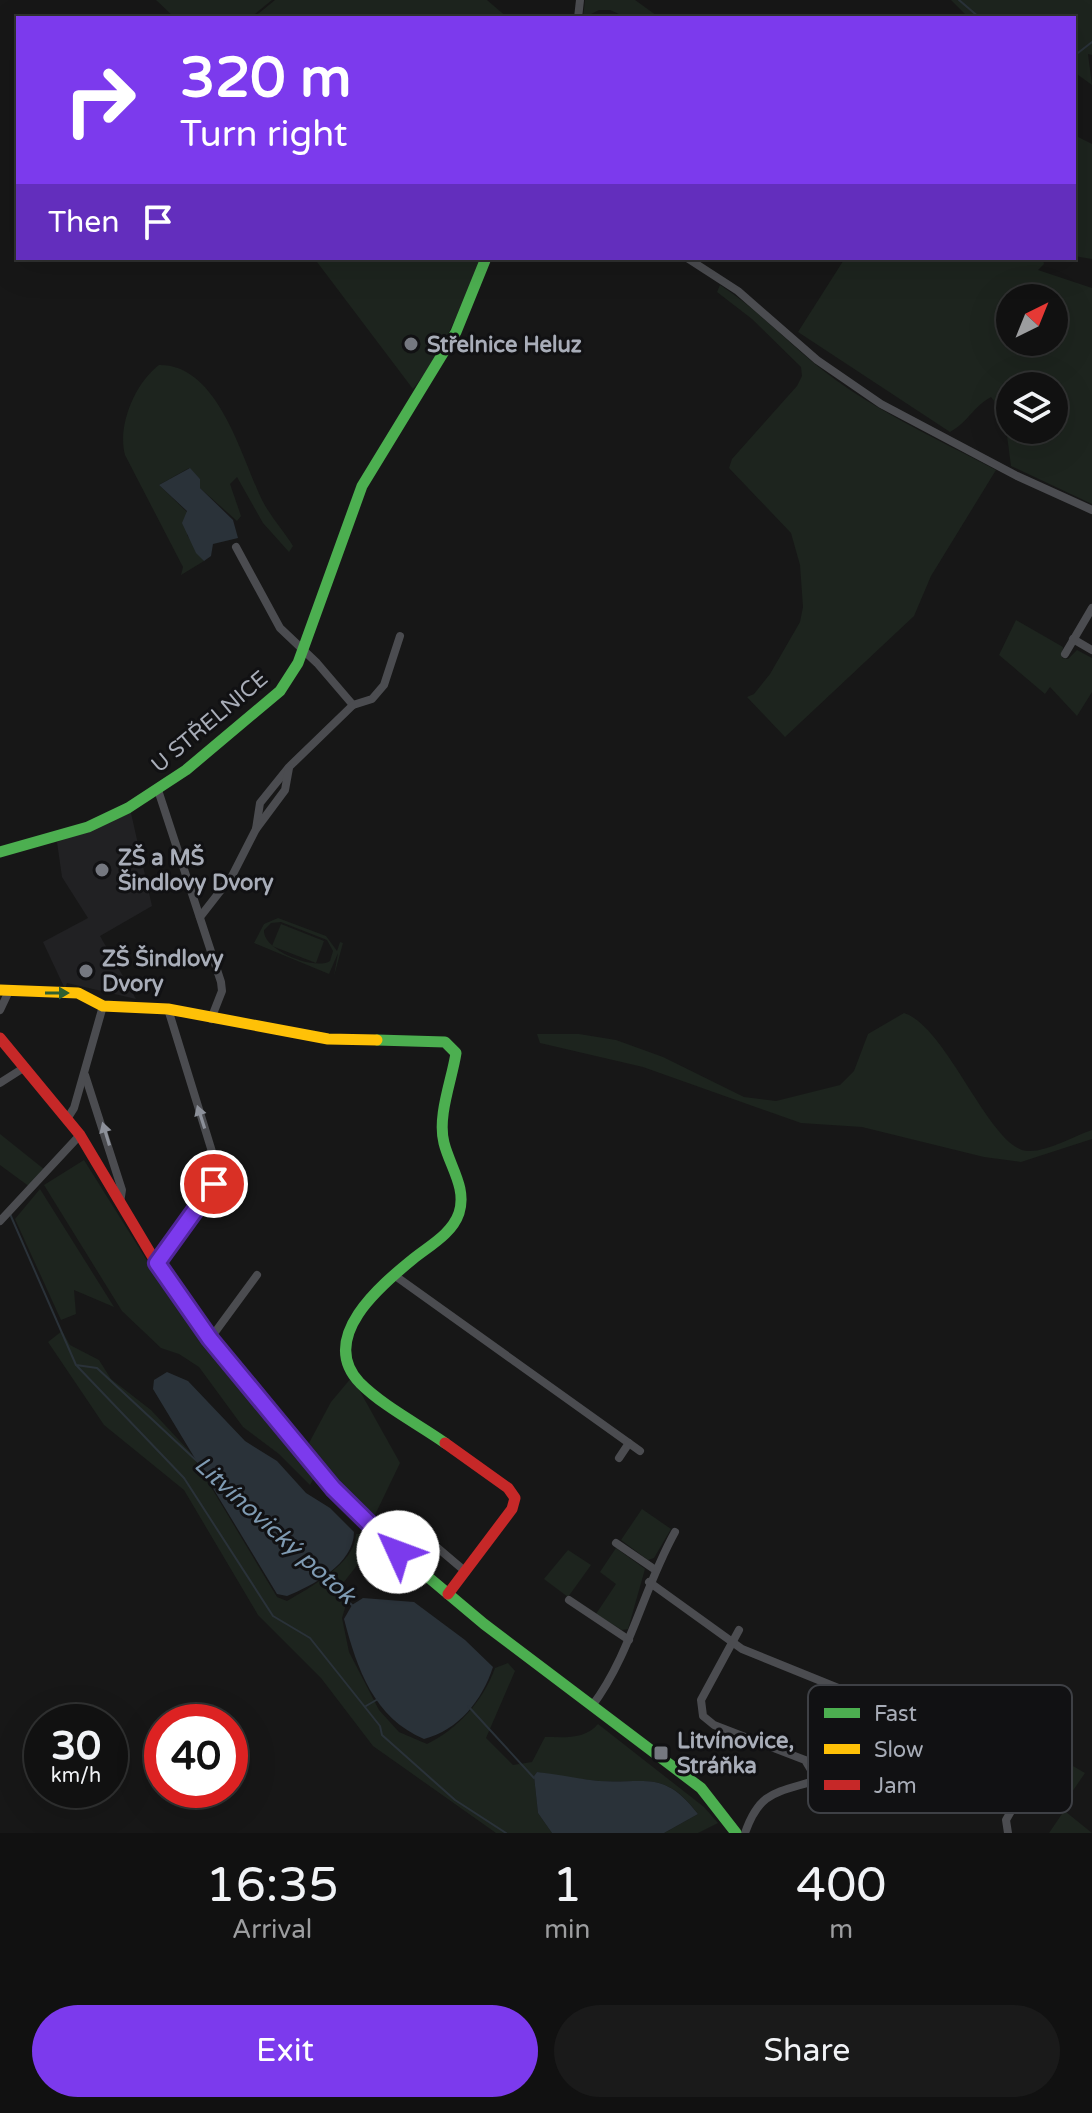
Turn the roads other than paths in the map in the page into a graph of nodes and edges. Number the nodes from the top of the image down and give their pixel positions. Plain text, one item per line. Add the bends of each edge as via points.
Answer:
1 (485, 260) edge
2 (690, 260) edge
3 (1092, 510) edge
4 (236, 547) dead end
5 (1092, 608) edge
6 (400, 636) dead end
7 (1073, 639) junction
8 (303, 649) junction
9 (1092, 650) edge
10 (1065, 654) dead end
11 (353, 705) junction
12 (158, 790) junction
13 (0, 852) edge
14 (200, 917) junction
15 (4, 990) edge
16 (103, 1006) junction
17 (168, 1009) junction
18 (0, 1010) edge
19 (211, 1019) junction
20 (0, 1038) edge
21 (25, 1067) junction
22 (85, 1075) junction
23 (0, 1083) edge
24 (67, 1119) junction
25 (80, 1135) junction
26 (120, 1204) junction
27 (0, 1221) edge
28 (157, 1263) junction
29 (257, 1275) dead end
30 (394, 1275) junction
31 (210, 1339) junction
32 (629, 1443) junction
33 (640, 1451) dead end
34 (619, 1458) dead end
35 (400, 1516) dead end
36 (675, 1532) dead end
37 (616, 1543) dead end
38 (654, 1569) junction
39 (466, 1572) junction
40 (649, 1582) junction
41 (448, 1594) junction
42 (569, 1600) dead end
43 (739, 1630) dead end
44 (629, 1640) junction
45 (732, 1642) junction
46 (831, 1685) edge
47 (592, 1706) junction
48 (808, 1761) edge
49 (808, 1783) edge
50 (1010, 1813) edge
51 (736, 1833) edge
52 (745, 1833) edge
53 (1008, 1833) edge

1 - 8 street, U STŘELNICE via 456,332 367,474
2 - 3 street via 738,291 817,360 881,404
4 - 8 street via 280,628
5 - 7 street
6 - 11 street via 384,685 372,699
7 - 9 street
7 - 10 street
8 - 11 street
8 - 12 street, U STŘELNICE via 291,676 269,702
11 - 14 street via 289,767 285,790
12 - 13 street via 103,821
12 - 14 street, U STŘELNICE
14 - 19 street, U STŘELNICE via 222,991
15 -> 16 street via 78,993
15 - 18 street
16 - 17 street
16 - 22 street
17 - 19 street
28 -> 17 street via 210,1192 216,1176
19 - 30 street via 328,1039 445,1042 454,1048 443,1141 463,1199 453,1226
20 - 21 street
21 - 23 street
21 - 24 street
22 - 24 street
26 -> 22 street via 122,1190
24 - 25 street
25 - 26 street
25 - 27 street
26 - 28 street
28 - 31 street
29 - 31 street
30 - 32 street
30 - 39 street via 355,1317 345,1340 348,1365 373,1394 515,1498
31 - 41 street via 333,1488
32 - 33 street
32 - 34 street
35 - 39 street
36 - 38 street
37 - 38 street
38 - 40 street
39 - 41 street
40 - 44 street
40 - 45 street
41 - 47 street
42 - 44 street
43 - 45 street
44 - 47 street
45 - 46 street
45 - 48 street via 701,1700 703,1716
47 - 51 street via 701,1788
49 - 52 street via 762,1800
50 - 53 street

